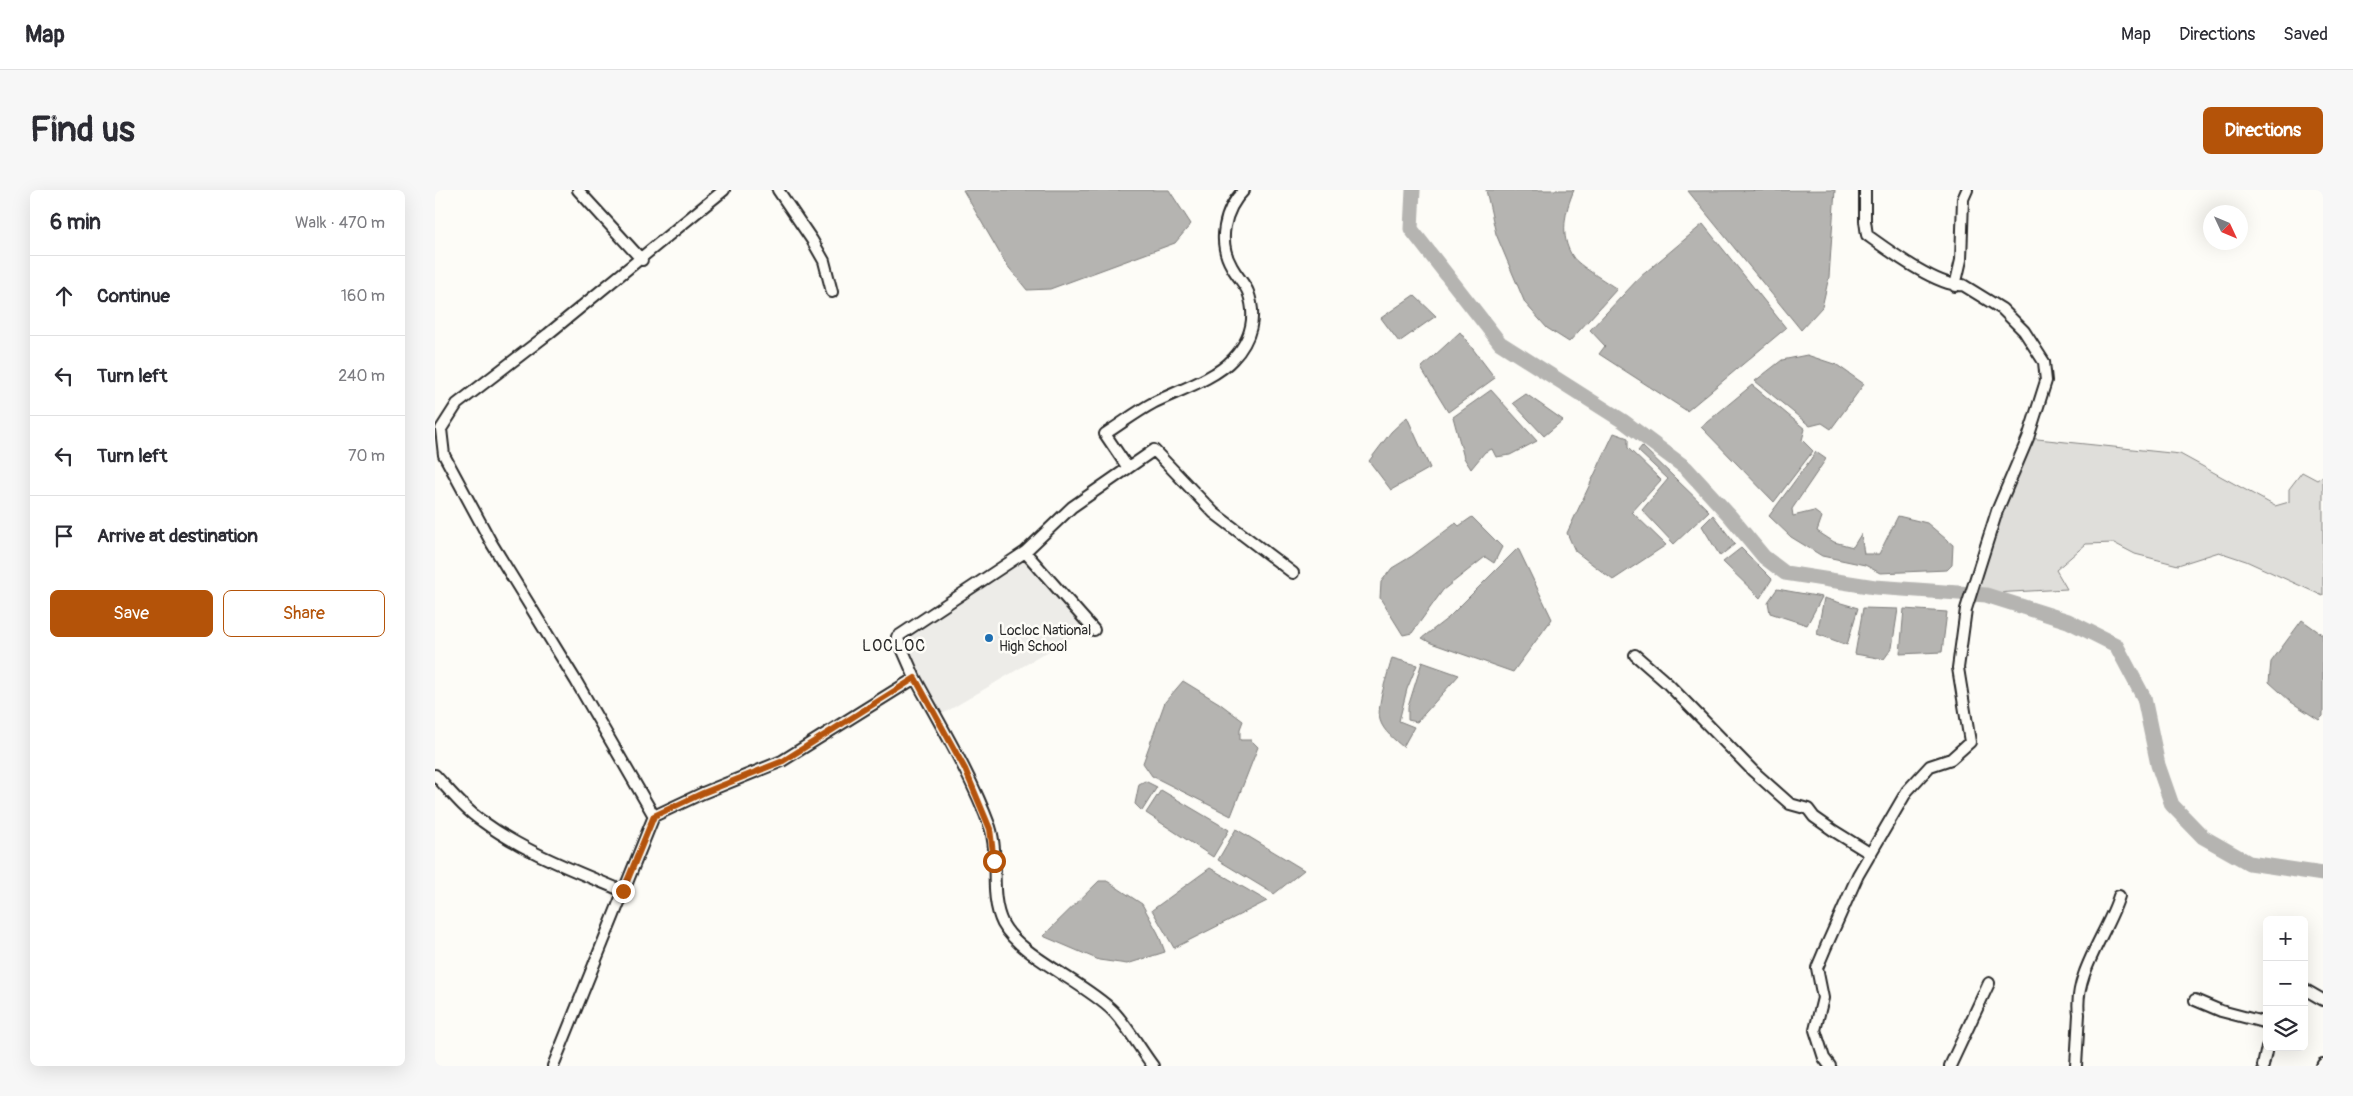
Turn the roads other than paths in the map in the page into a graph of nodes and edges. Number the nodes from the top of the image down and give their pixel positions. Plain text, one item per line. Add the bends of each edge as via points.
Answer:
1 (578, 190) edge
2 (724, 190) edge
3 (778, 190) edge
4 (1244, 190) edge
5 (1865, 190) edge
6 (1967, 190) edge
7 (642, 260) junction
8 (1955, 286) junction
9 (832, 292) dead end
10 (438, 427) edge
11 (1128, 468) junction
12 (1025, 552) junction
13 (1293, 573) dead end
14 (1094, 630) dead end
15 (1635, 655) dead end
16 (915, 678) junction
17 (435, 775) edge
18 (654, 816) junction
19 (1871, 854) junction
20 (623, 891) junction
21 (2119, 896) dead end
22 (1989, 983) dead end
23 (2308, 991) edge
24 (2195, 1000) dead end
25 (2323, 1000) edge
26 (2263, 1022) edge
27 (2266, 1051) edge
28 (553, 1066) edge
29 (1153, 1066) edge
30 (1830, 1066) edge
31 (1950, 1066) edge
32 (2076, 1066) edge
33 (2263, 1066) edge

1 - 7 street
2 - 7 street
3 - 9 street via 824,261
4 - 11 street via 1235,199 1224,229 1225,252 1248,291 1253,326 1232,360 1206,378 1151,404 1105,434
5 - 8 street via 1867,235 1922,271
6 - 8 street via 1963,199 1961,260
7 - 10 street via 457,404
8 - 19 street via 1963,285 2002,309 2024,331 2044,362 2046,381 2028,438 1997,511 1966,609 1958,668 1970,742 1951,759 1930,766 1907,791
10 - 18 street via 444,455 492,544
11 - 12 street via 1072,507
11 - 13 street via 1154,450 1214,513
12 - 14 street
12 - 16 street via 897,637
15 - 19 street via 1790,804 1808,809 1834,832
16 - 18 street via 783,761
16 - 29 street via 965,769 990,829 994,893 1003,924 1025,949 1075,980 1113,1012
17 - 20 street via 481,820 502,834 559,864
18 - 20 street
19 - 30 street via 1858,875 1817,968 1823,998 1815,1030
20 - 28 street
21 - 32 street via 2083,980 2078,1006
22 - 31 street
23 - 25 street
24 - 26 street
27 - 33 street

